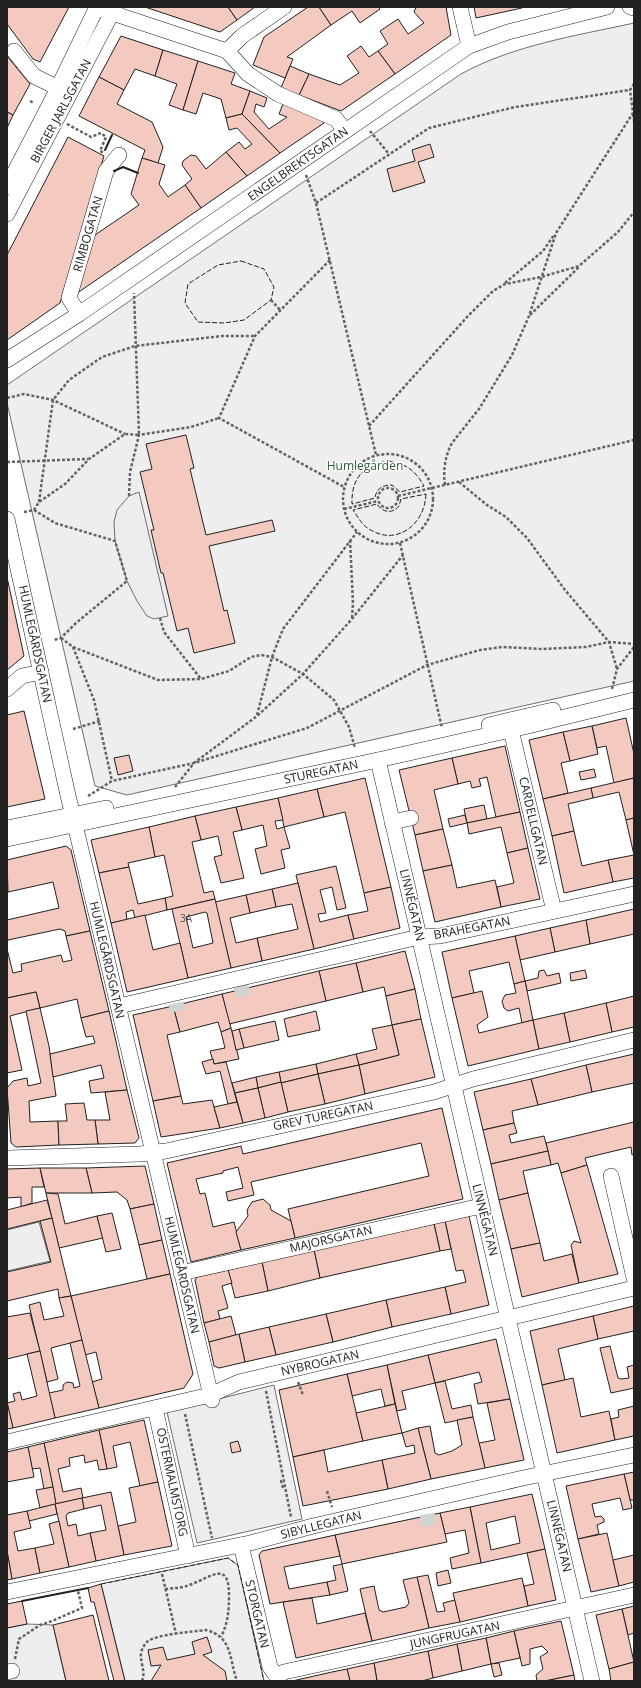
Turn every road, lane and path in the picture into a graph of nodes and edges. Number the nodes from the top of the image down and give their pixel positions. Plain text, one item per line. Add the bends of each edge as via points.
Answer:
1 (97, 7) edge
2 (284, 7) edge
3 (460, 7) edge
4 (607, 7) edge
5 (630, 7) edge
6 (634, 8) edge
7 (114, 10) edge
8 (469, 46) junction
9 (14, 51) dead end
10 (227, 51) junction
11 (634, 84) edge
12 (58, 88) junction
13 (630, 90) junction
14 (30, 101) dead end
15 (34, 103) dead end
16 (633, 113) edge
17 (634, 119) edge
18 (67, 124) dead end
19 (369, 130) dead end
20 (344, 131) junction
21 (389, 154) junction
22 (112, 155) joint
23 (306, 175) dead end
24 (7, 187) edge
25 (316, 203) junction
26 (634, 212) edge
27 (7, 214) edge
28 (556, 233) junction
29 (330, 260) junction
30 (579, 266) junction
31 (541, 277) junction
32 (505, 284) junction
33 (134, 292) dead end
34 (271, 300) dead end
35 (281, 311) junction
36 (79, 314) junction
37 (529, 316) junction
38 (255, 336) junction
39 (135, 346) junction
40 (7, 360) edge
41 (7, 398) edge
42 (53, 400) junction
43 (219, 418) junction
44 (369, 426) junction
45 (125, 434) junction
46 (139, 435) junction
47 (634, 440) edge
48 (376, 455) junction
49 (89, 459) junction
50 (45, 460) junction
51 (7, 462) edge
52 (459, 482) junction
53 (445, 485) junction
54 (344, 487) junction
55 (433, 488) junction
56 (129, 496) dead end
57 (398, 496) junction
58 (378, 501) junction
59 (39, 502) junction
60 (344, 509) junction
61 (34, 510) junction
62 (24, 512) dead end
63 (7, 519) edge
64 (357, 532) junction
65 (350, 539) junction
66 (400, 543) junction
67 (403, 555) junction
68 (160, 618) dead end
69 (351, 620) junction
70 (61, 638) junction
71 (54, 640) dead end
72 (609, 642) junction
73 (634, 644) edge
74 (73, 647) junction
75 (634, 648) edge
76 (272, 657) junction
77 (427, 665) junction
78 (617, 669) junction
79 (41, 672) junction
80 (303, 674) junction
81 (201, 679) junction
82 (7, 689) edge
83 (612, 690) dead end
84 (634, 691) edge
85 (634, 700) edge
86 (340, 710) junction
87 (257, 716) junction
88 (100, 722) junction
89 (442, 728) dead end
90 (73, 729) dead end
91 (511, 730) junction
92 (355, 748) dead end
93 (378, 760) junction
94 (194, 763) junction
95 (112, 781) junction
96 (175, 787) dead end
97 (88, 796) dead end
98 (411, 818) dead end
99 (74, 819) junction
100 (392, 822) junction
101 (7, 828) edge
102 (7, 839) edge
103 (634, 894) edge
104 (554, 911) junction
105 (419, 937) junction
106 (118, 1006) junction
107 (634, 1040) edge
108 (454, 1086) junction
109 (154, 1152) junction
110 (7, 1158) edge
111 (611, 1176) dead end
112 (481, 1206) junction
113 (181, 1272) junction
114 (634, 1278) edge
115 (634, 1288) edge
116 (509, 1319) junction
117 (298, 1382) dead end
118 (266, 1391) dead end
119 (303, 1395) dead end
120 (211, 1398) junction
121 (182, 1402) junction
122 (155, 1408) junction
123 (7, 1442) edge
124 (634, 1455) edge
125 (544, 1474) junction
126 (284, 1480) junction
127 (283, 1488) dead end
128 (327, 1491) dead end
129 (332, 1507) dead end
130 (291, 1517) dead end
131 (212, 1538) dead end
132 (241, 1545) junction
133 (188, 1556) junction
134 (161, 1572) dead end
135 (77, 1586) dead end
136 (165, 1589) junction
137 (7, 1592) edge
138 (634, 1594) edge
139 (575, 1608) junction
140 (176, 1634) junction
141 (221, 1637) junction
142 (9, 1672) edge
143 (277, 1679) edge
144 (142, 1681) edge
145 (237, 1681) edge
146 (592, 1681) edge

1 - 7 street
1 - 12 street, BIRGER JARLSGATAN
2 - 10 street via 242,36
3 - 8 street
4 - 8 street, ENGELBREKTSGATAN via 508,32
5 - 6 street
7 - 10 street
7 - 27 street, BIRGER JARLSGATAN
8 - 20 street, ENGELBREKTSGATAN
9 - 12 street via 34,76
10 - 20 street via 248,74 278,94 336,119
11 - 13 path
12 - 24 street, BIRGER JARLSGATAN
13 - 16 path
13 - 21 path via 515,107 429,128
14 - 15 path
16 - 17 path
16 - 28 path
18 - 22 path via 91,137 101,133 106,137 100,151
19 - 21 path
20 - 36 street, ENGELBREKTSGATAN
21 - 25 path
22 - 36 street, RIMBOGATAN via 69,298
23 - 25 path
25 - 29 path
26 - 30 path via 618,232
28 - 31 path
28 - 32 path via 543,251
29 - 35 path
29 - 44 path
30 - 31 path
30 - 37 path
31 - 32 path
31 - 37 path
32 - 44 path via 481,302
33 - 39 path
34 - 35 path
35 - 38 path
36 - 40 street, ENGELBREKTSGATAN
37 - 53 path via 520,340 489,395 447,452
38 - 39 path via 222,336
38 - 43 path
39 - 42 path via 102,357 69,380
39 - 46 path
41 - 42 path via 24,394
42 - 45 path
42 - 50 path
43 - 46 path via 191,427
43 - 54 path
44 - 48 path
45 - 46 path
45 - 49 path
46 - 56 path via 130,472
47 - 52 path
48 - 54 path via 365,459 353,469
48 - 55 path via 391,453 409,458 425,471
49 - 50 path
49 - 59 path via 65,484
50 - 51 path
50 - 59 path
52 - 53 path
52 - 72 path via 518,528
53 - 55 path
54 - 60 path
55 - 57 path
55 - 66 path via 433,507 428,521 415,535
57 - 58 path via 397,503 389,508 382,506
57 - 58 path via 394,490 387,488 380,492
58 - 60 path
59 - 61 path
60 - 64 path
61 - 62 path
61 - 70 path via 55,524 115,541 127,581
63 - 79 street, HUMLEGÅRDSGATAN
64 - 65 path
64 - 66 path via 377,543
65 - 69 path via 353,603
65 - 76 path via 283,629
66 - 67 path
67 - 69 path
67 - 77 path
68 - 81 path via 164,632
69 - 80 path
70 - 71 path
70 - 74 path
72 - 73 path
72 - 77 path via 586,647 502,647
72 - 78 path
74 - 81 path via 158,680
74 - 88 path
75 - 78 path
76 - 80 path
76 - 81 path via 251,657 229,671
76 - 87 path
77 - 86 path
77 - 89 path
78 - 83 path
79 - 82 street via 22,676
79 - 99 street, HUMLEGÅRDSGATAN
80 - 86 path via 334,700
80 - 87 path
84 - 99 street, STUREGATAN
85 - 91 street, STUREGATAN
86 - 92 path via 349,727
86 - 94 path via 307,728
87 - 94 path
88 - 90 path
88 - 95 path
91 - 93 street, STUREGATAN
91 - 104 street, CARDELLGATAN
93 - 99 street, STUREGATAN
93 - 100 street, LINNÉGATAN
94 - 95 path
94 - 96 path
95 - 97 path
98 - 100 street
99 - 101 street, STUREGATAN
99 - 102 street, STUREGATAN
99 - 106 street, HUMLEGÅRDSGATAN
100 - 105 street, LINNÉGATAN
103 - 104 street, BRAHEGATAN
104 - 105 street, BRAHEGATAN via 440,936
105 - 106 street, BRAHEGATAN via 175,998
105 - 108 street, LINNÉGATAN
106 - 109 street, HUMLEGÅRDSGATAN
107 - 108 street, GREV TUREGATAN via 473,1079
108 - 109 street, GREV TUREGATAN
108 - 112 street, LINNÉGATAN
109 - 110 street, GREV TUREGATAN
109 - 113 street, HUMLEGÅRDSGATAN
111 - 114 street
112 - 113 street, MAJORSGATAN
112 - 116 street, LINNÉGATAN
113 - 120 street, HUMLEGÅRDSGATAN
115 - 116 street, NYBROGATAN
116 - 120 street, NYBROGATAN via 239,1382
116 - 125 street, LINNÉGATAN
117 - 119 path
118 - 126 path
120 - 121 street, NYBROGATAN
121 - 122 street, NYBROGATAN
121 - 131 path
122 - 123 street, NYBROGATAN
122 - 133 street, ÖSTERMALMSTORG
124 - 125 street, SIBYLLEGATAN
125 - 132 street, SIBYLLEGATAN via 425,1508 313,1526
125 - 139 street, LINNÉGATAN
126 - 127 path via 281,1481
126 - 130 path
128 - 129 path
132 - 133 street, SIBYLLEGATAN
132 - 143 street, STORGATAN via 270,1667
133 - 137 street, SIBYLLEGATAN
134 - 136 path
135 - 142 path via 82,1608 40,1625 19,1639
136 - 140 path
136 - 141 path via 193,1584 211,1574 223,1575 228,1580 229,1616
138 - 139 street, JUNGFRUGATAN
139 - 143 street, JUNGFRUGATAN via 284,1672
139 - 146 street, LINNÉGATAN
140 - 141 path via 206,1630
140 - 144 path via 156,1638 143,1646
141 - 145 path via 229,1650

